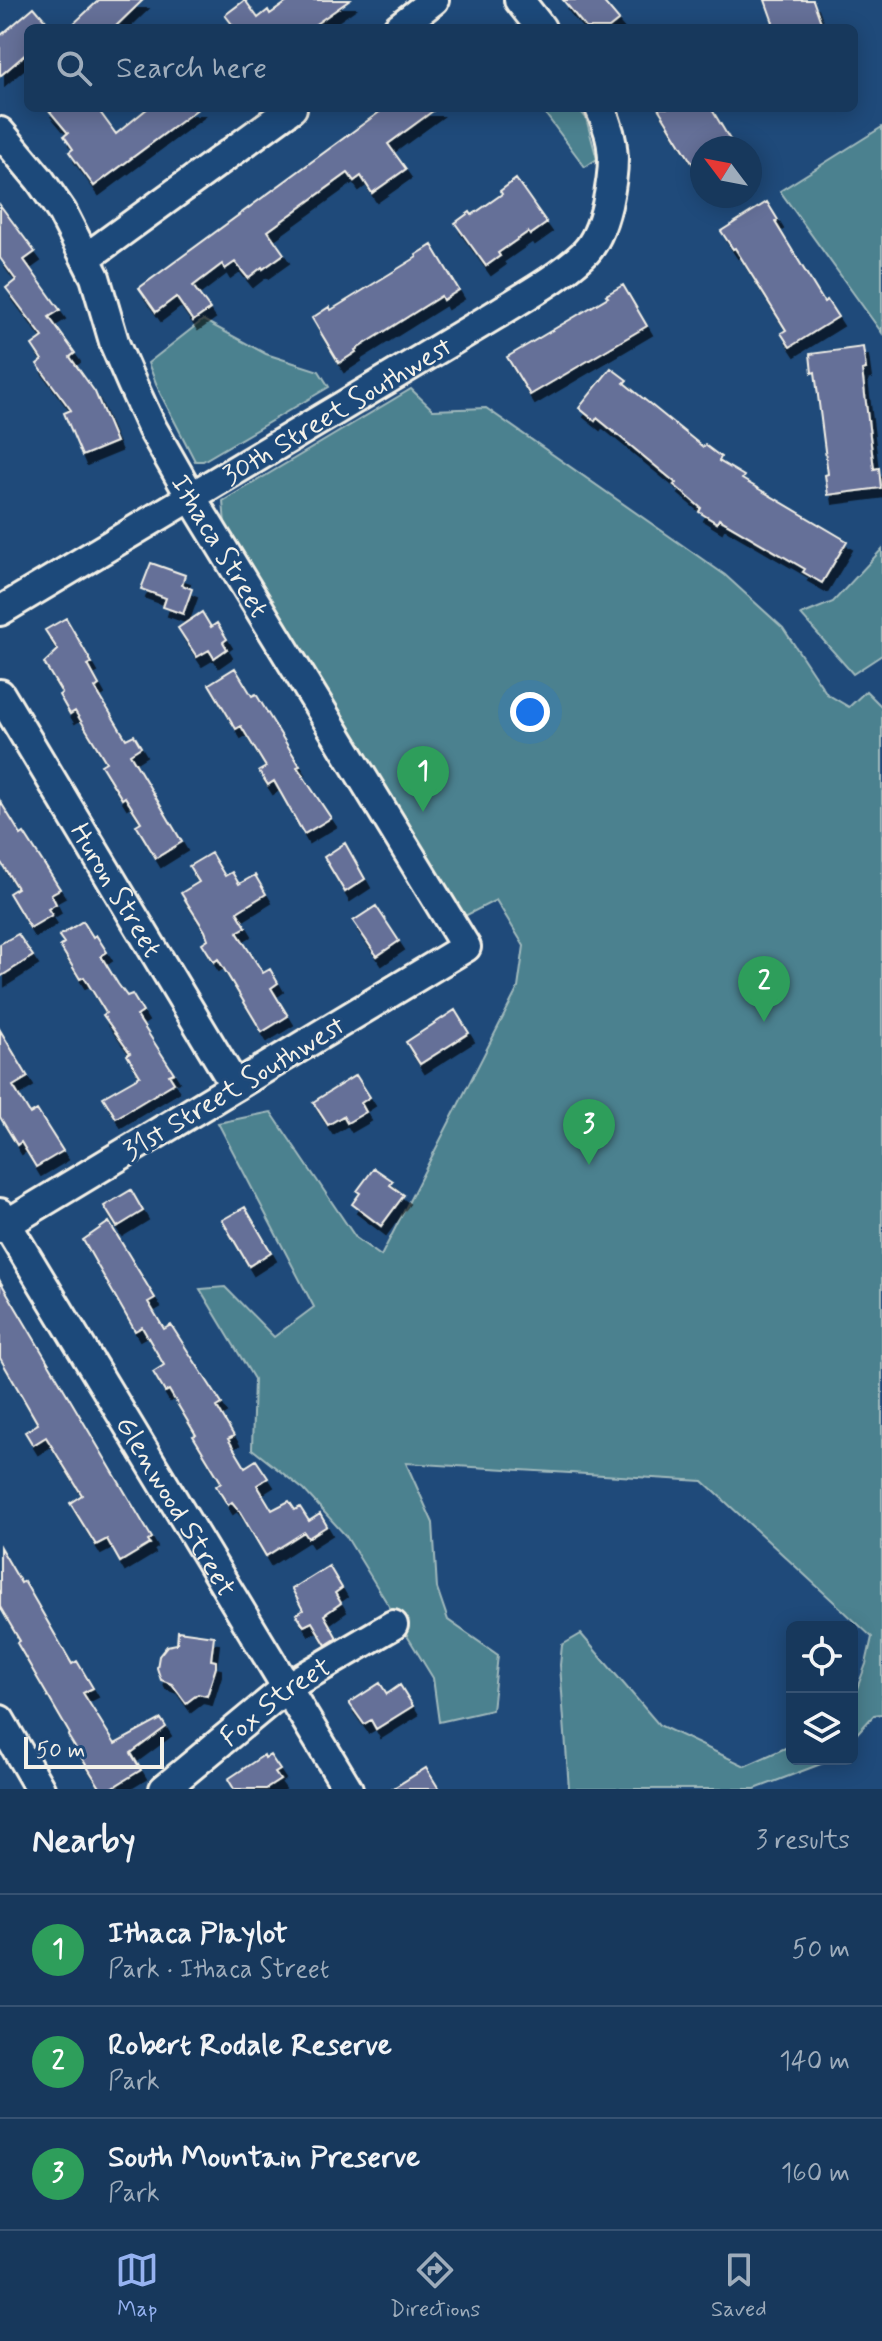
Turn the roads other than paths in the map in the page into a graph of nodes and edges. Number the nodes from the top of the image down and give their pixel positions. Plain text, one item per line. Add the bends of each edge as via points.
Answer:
1 (434, 0) edge
2 (519, 0) edge
3 (403, 24) edge
4 (538, 24) edge
5 (287, 112) edge
6 (602, 112) edge
7 (0, 132) edge
8 (86, 258) junction
9 (190, 495) junction
10 (0, 611) edge
11 (0, 694) edge
12 (466, 947) joint
13 (235, 1086) junction
14 (2, 1221) edge
15 (393, 1625) dead end
16 (287, 1687) junction
17 (0, 1720) edge
18 (40, 1789) edge
19 (164, 1789) edge
20 (348, 1789) edge

1 - 3 street
2 - 4 street
5 - 8 street
6 - 9 street, 30th Street Southwest via 615,163 613,183 605,216 586,253 520,300
7 - 8 street, Ithaca Street via 62,212
8 - 9 street, Ithaca Street via 132,384
9 - 10 street, 30th Street Southwest
9 - 12 street, Ithaca Street
11 - 13 street, Huron Street
12 - 13 street, 31st Street Southwest
13 - 14 street, 31st Street Southwest
14 - 16 street, Glenwood Street
15 - 16 street, Fox Street
16 - 19 street, Fox Street
16 - 20 street, Glenwood Street
17 - 18 street

